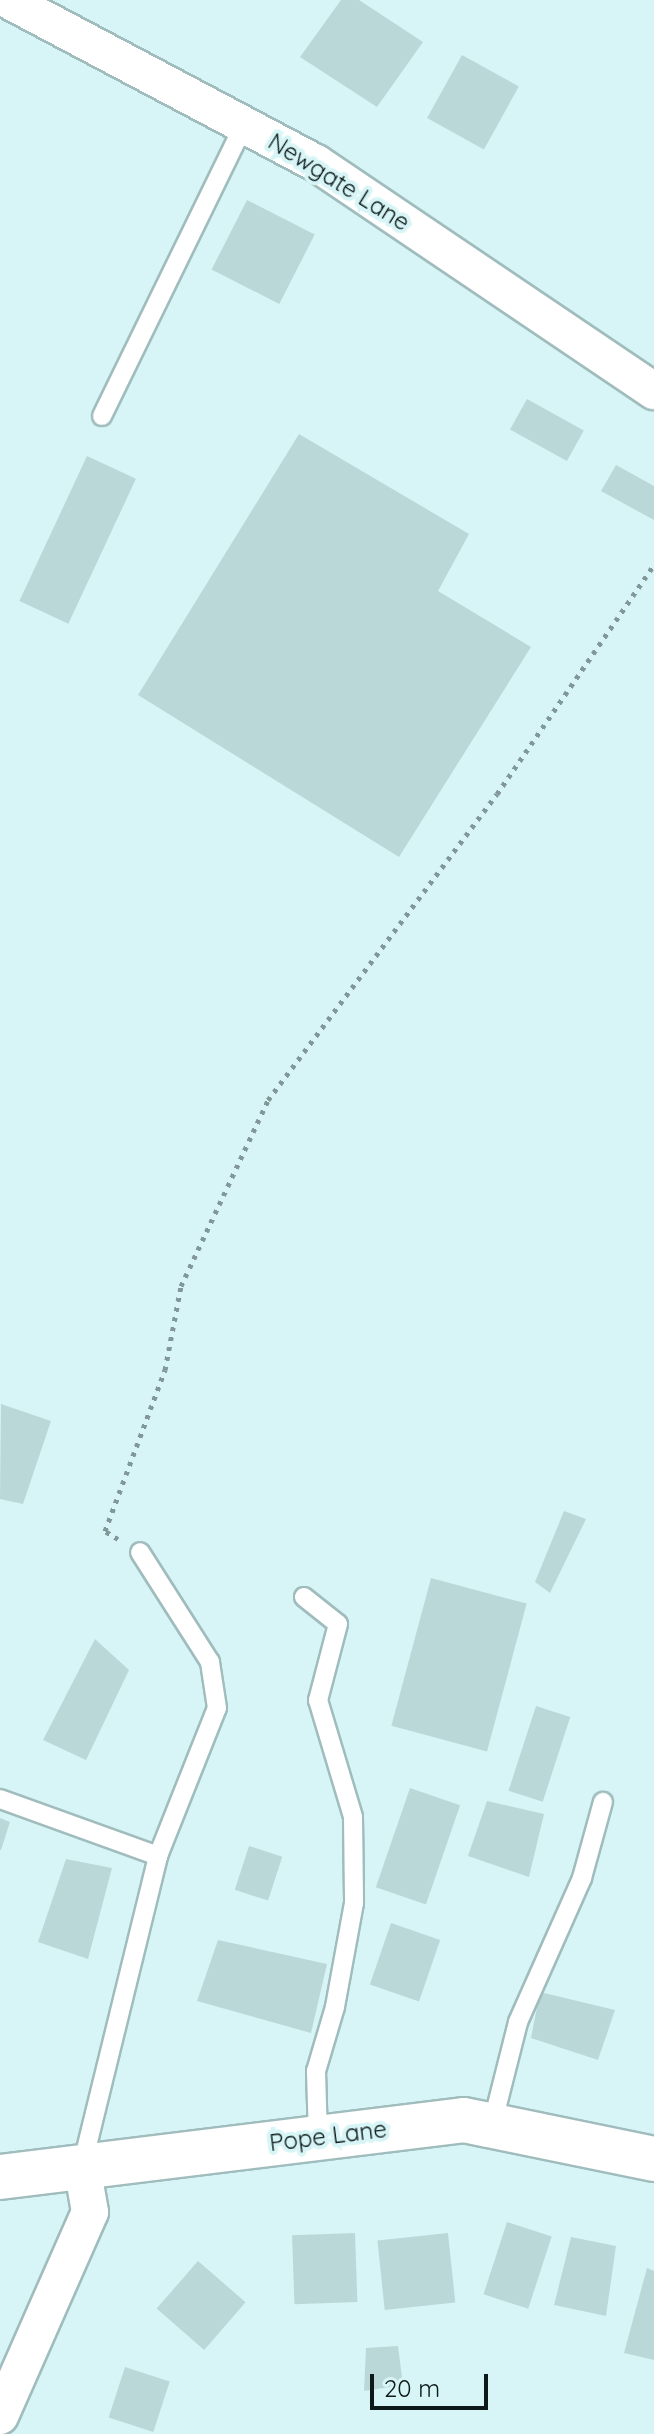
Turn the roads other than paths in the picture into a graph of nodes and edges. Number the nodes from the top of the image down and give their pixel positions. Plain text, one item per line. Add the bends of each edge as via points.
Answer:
1 (8, 0) edge
2 (244, 125) junction
3 (654, 391) edge
4 (102, 416) dead end
5 (140, 1552) road end
6 (304, 1597) dead end
7 (0, 1799) edge
8 (603, 1802) dead end
9 (158, 1856) junction
10 (492, 2125) junction
11 (318, 2137) junction
12 (654, 2159) edge
13 (82, 2166) junction
14 (0, 2177) edge
15 (0, 2416) edge

1 - 2 street, Newgate Lane
2 - 3 street, Newgate Lane via 316,163
2 - 4 lane
5 - 9 lane via 210,1662 217,1708
6 - 11 lane via 338,1624 318,1700 353,1817 354,1903 335,2007 316,2071
7 - 9 lane
8 - 10 lane via 582,1878 518,2022
9 - 13 lane
10 - 11 street, Pope Lane via 464,2120
10 - 12 street, Pope Lane
11 - 13 street, Pope Lane
13 - 14 street, Pope Lane
13 - 15 street via 90,2212

